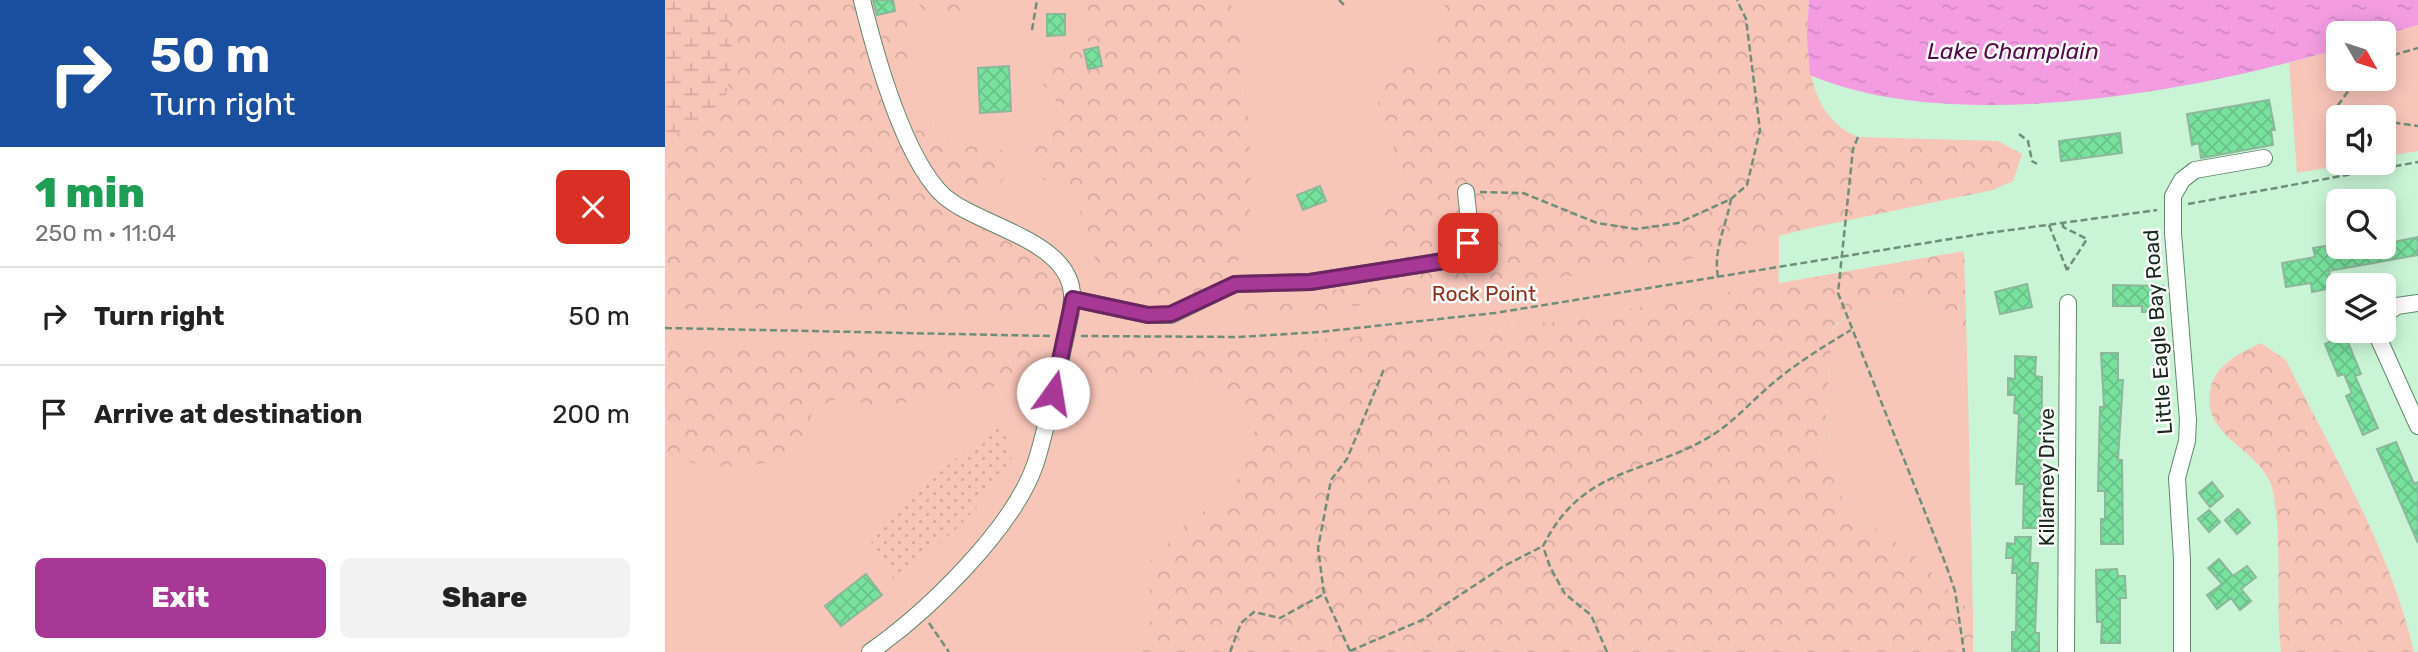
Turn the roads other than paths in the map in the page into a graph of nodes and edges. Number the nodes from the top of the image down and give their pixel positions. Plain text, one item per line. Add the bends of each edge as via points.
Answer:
1 (862, 0) edge
2 (2264, 158) dead end
3 (1467, 192) road end
4 (2068, 303) dead end
5 (2418, 303) edge
6 (1072, 305) junction
7 (2396, 307) edge
8 (2383, 343) edge
9 (2418, 426) edge
10 (870, 652) edge
11 (2066, 652) edge
12 (2182, 652) edge

1 - 6 street via 900,118 928,177 966,210 1053,255 1063,270
2 - 12 street, Little Eagle Bay Road via 2195,170 2173,196 2188,420 2177,478
3 - 6 street via 1468,243 1450,260 1310,282 1235,284 1171,314
4 - 11 street, Killarney Drive
5 - 7 street
6 - 10 street, bridge via 1035,465 1019,497 978,552
8 - 9 street

